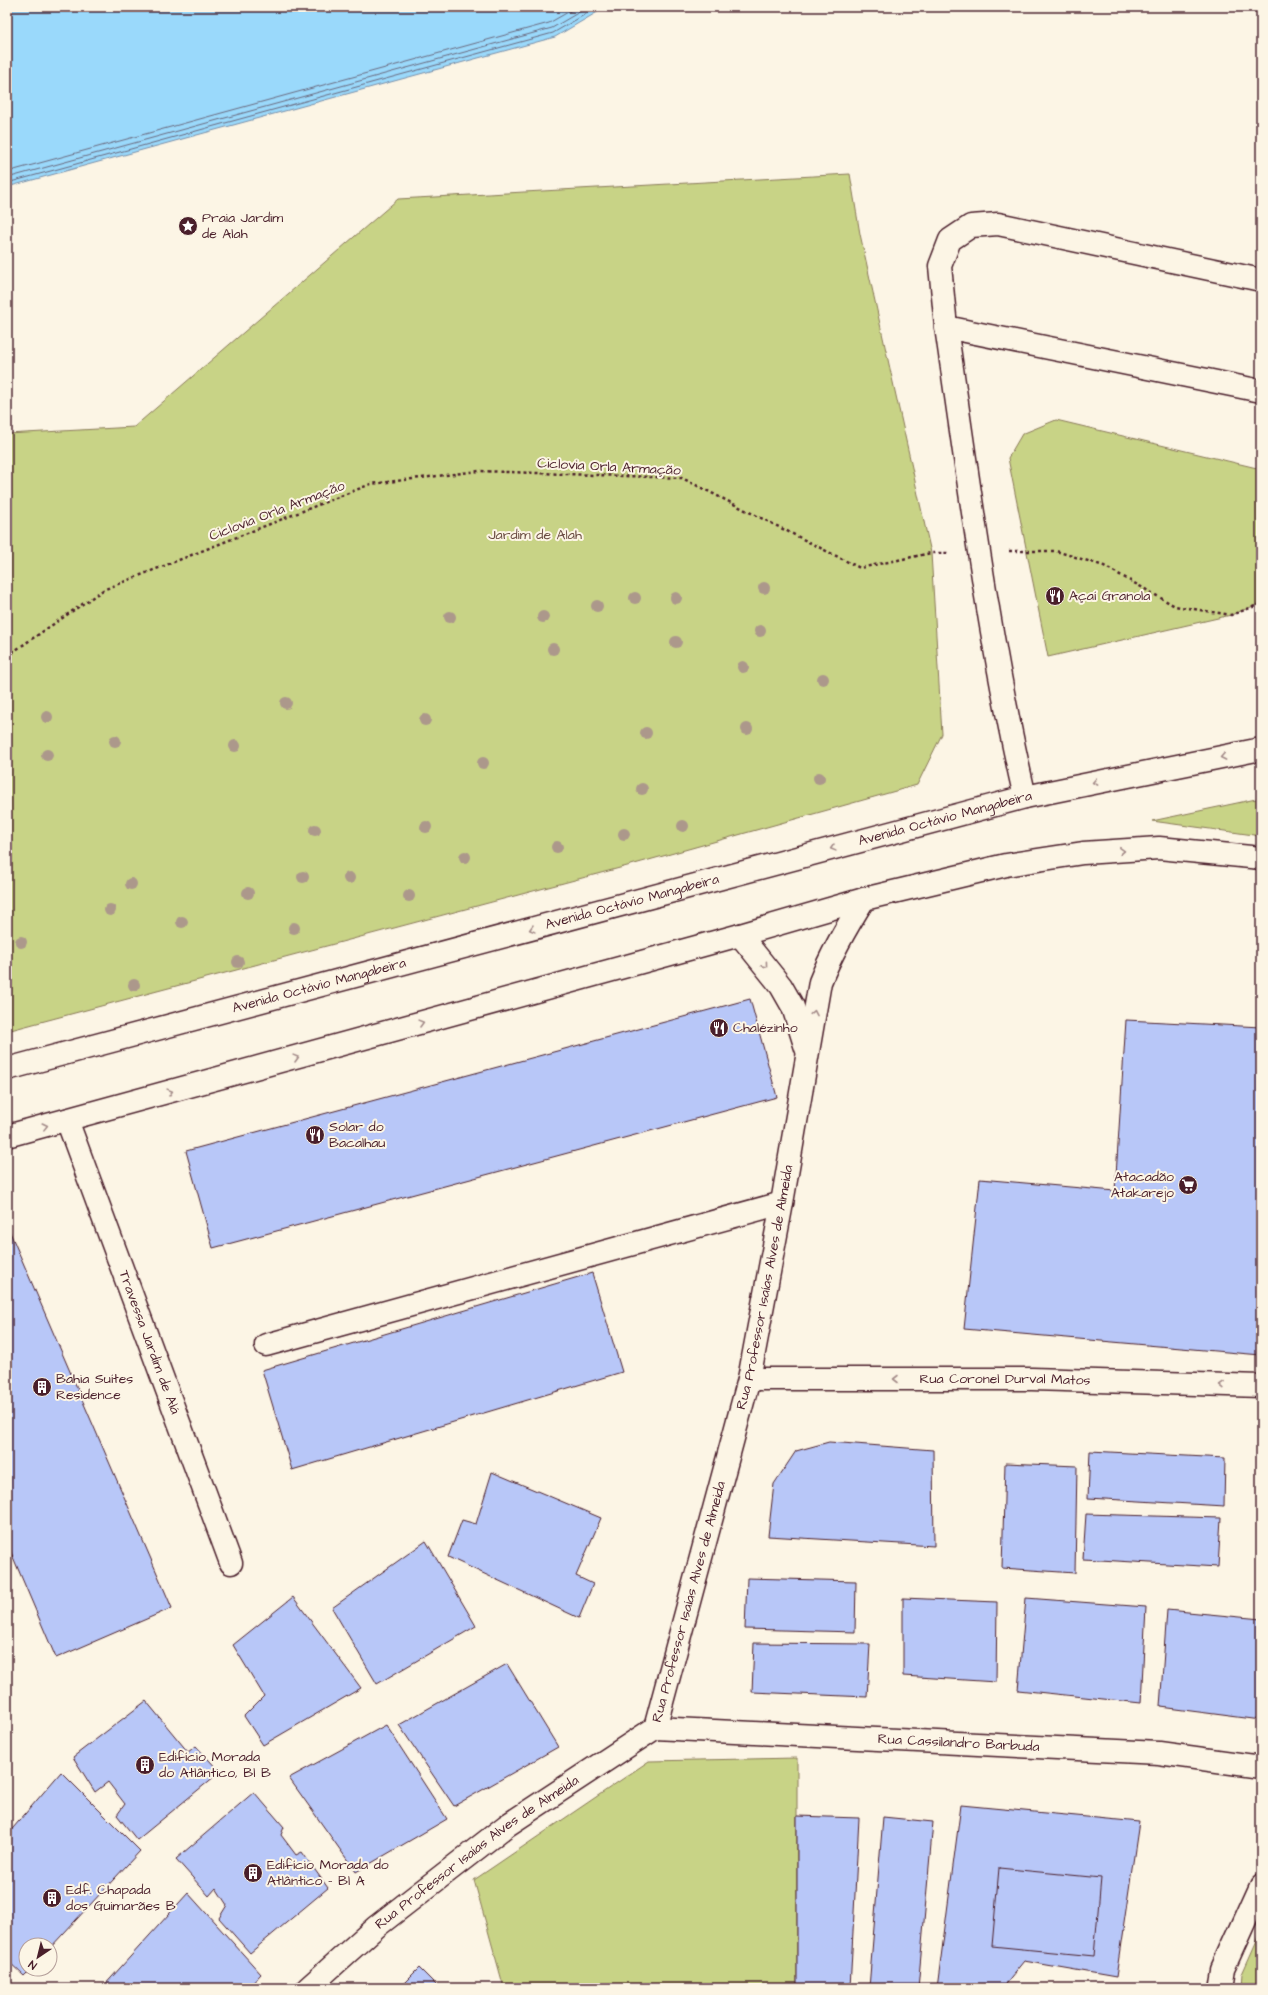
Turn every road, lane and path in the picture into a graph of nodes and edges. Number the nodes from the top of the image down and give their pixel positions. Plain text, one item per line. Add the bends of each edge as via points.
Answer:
1 (1261, 280) edge
2 (946, 327) junction
3 (1261, 391) edge
4 (979, 552) junction
5 (1261, 604) edge
6 (7, 656) edge
7 (1261, 749) edge
8 (1025, 796) junction
9 (1261, 858) edge
10 (864, 899) junction
11 (740, 935) junction
12 (807, 1051) junction
13 (7, 1069) edge
14 (67, 1120) junction
15 (7, 1136) edge
16 (782, 1202) junction
17 (266, 1345) dead end
18 (750, 1379) junction
19 (1261, 1386) edge
20 (231, 1563) dead end
21 (655, 1728) junction
22 (1261, 1767) edge
23 (1261, 1884) edge
24 (308, 1988) edge
25 (1220, 1988) edge

1 - 2 street via 998,224 972,226 950,240 940,266
2 - 3 street
2 - 4 street
4 - 5 path, Ciclovia Orla Armação via 1056,551 1104,566 1175,606 1231,615
4 - 6 path, Ciclovia Orla Armação via 931,553 860,568 682,478 478,471 371,484 103,590
4 - 8 street via 1010,734
7 -> 8 street, Avenida Octávio Mangabeira
8 -> 13 street, Avenida Octávio Mangabeira
10 -> 9 street via 1006,865 1083,853 1159,848
10 - 11 street
12 -> 10 street, Rua Professor Isaías Alves de Almeida via 820,982 845,928
11 -> 12 street via 781,986 793,1007
14 -> 11 street
12 - 16 street, Rua Professor Isaías Alves de Almeida
15 -> 14 street
14 - 20 street, Travessa Jardim de Alá
16 - 17 street
16 - 18 street, Rua Professor Isaías Alves de Almeida
19 -> 18 street, Rua Coronel Durval Matos via 1032,1379
18 - 21 street, Rua Professor Isaías Alves de Almeida
21 - 22 street, Rua Cassilandro Barbuda via 1159,1753
21 - 24 street, Rua Professor Isaías Alves de Almeida via 506,1826 376,1928
23 - 25 street via 1223,1969

